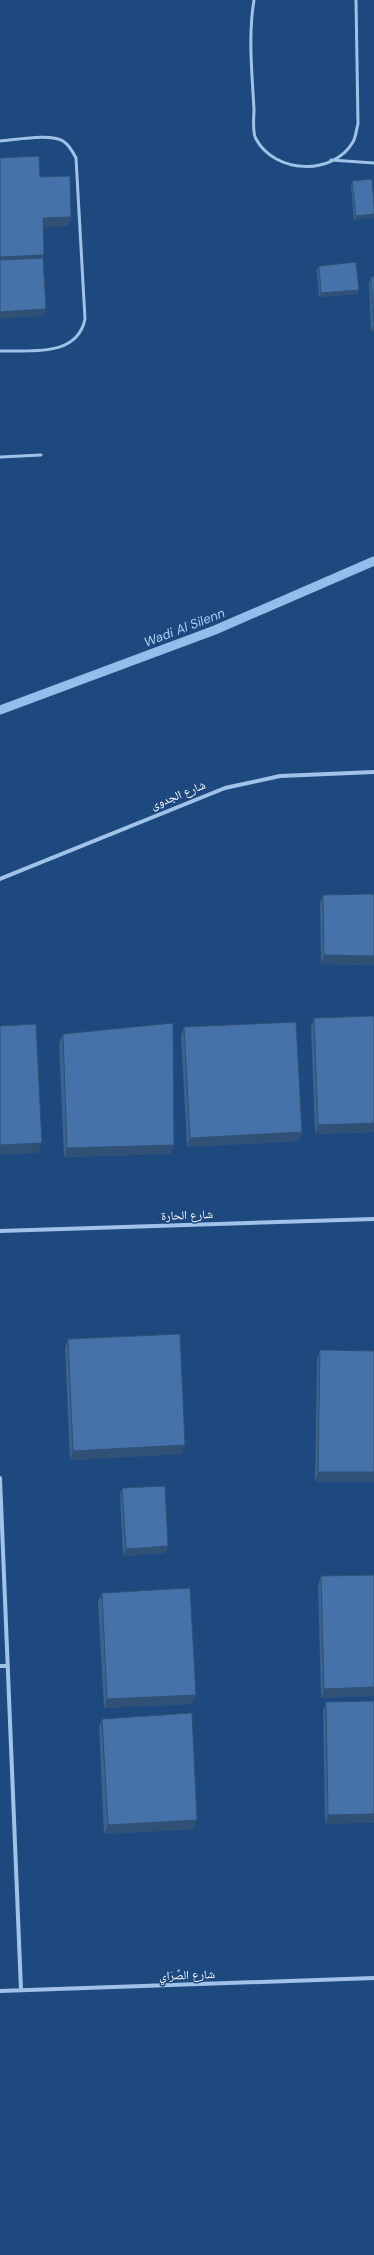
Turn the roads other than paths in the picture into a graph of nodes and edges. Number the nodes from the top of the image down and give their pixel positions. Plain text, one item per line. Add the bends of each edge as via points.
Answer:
1 (254, 0) edge
2 (356, 0) edge
3 (0, 140) edge
4 (331, 160) junction
5 (374, 163) edge
6 (0, 351) edge
7 (41, 456) dead end
8 (0, 457) edge
9 (374, 772) edge
10 (0, 879) edge
11 (374, 1219) edge
12 (0, 1231) edge
13 (0, 1478) edge
14 (0, 1666) edge
15 (8, 1666) junction
16 (374, 1978) edge
17 (22, 1990) junction
18 (0, 1991) edge

1 - 4 lane via 250,35 255,138 266,152 280,162 297,166 315,166
2 - 4 lane via 358,124 354,141 347,150
3 - 6 lane via 52,138 62,141 76,158 84,319 79,335 64,347
4 - 5 lane
7 - 8 lane
9 - 10 street, شارع الجدوى via 280,776 225,788
11 - 12 street, شارع الحارة
13 - 15 street
14 - 15 street
15 - 17 street
16 - 17 street, شارع الصِّرَاي
17 - 18 street, شارع الصِّرَاي

